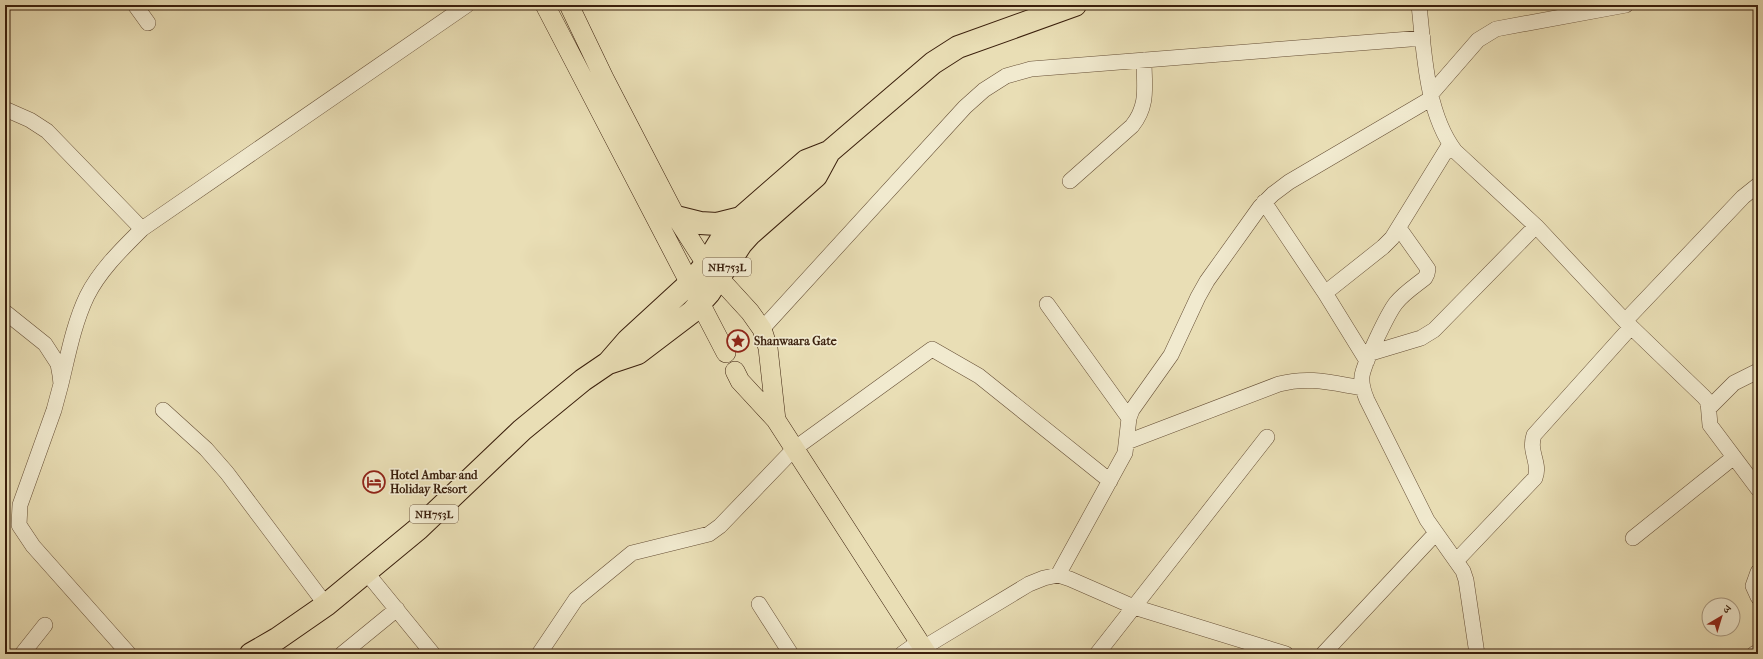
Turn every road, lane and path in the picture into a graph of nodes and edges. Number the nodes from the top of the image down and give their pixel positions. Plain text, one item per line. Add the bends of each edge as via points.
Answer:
1 (135, 5) edge
2 (467, 5) edge
3 (546, 5) edge
4 (569, 5) edge
5 (1075, 5) edge
6 (1419, 5) edge
7 (1626, 5) edge
8 (148, 23) dead end
9 (1423, 38) junction
10 (1144, 60) junction
11 (1431, 96) junction
12 (5, 109) edge
13 (1450, 144) junction
14 (830, 152) junction
15 (1070, 181) dead end
16 (1758, 185) edge
17 (1264, 202) junction
18 (676, 217) junction
19 (741, 218) junction
20 (1536, 226) junction
21 (1399, 228) junction
22 (142, 229) junction
23 (713, 271) junction
24 (689, 284) junction
25 (1325, 293) junction
26 (700, 303) junction
27 (1046, 304) dead end
28 (5, 312) edge
29 (1628, 324) junction
30 (762, 329) junction
31 (726, 353) dead end
32 (1369, 357) junction
33 (608, 363) junction
34 (735, 371) dead end
35 (1758, 371) edge
36 (61, 384) junction
37 (1363, 388) junction
38 (1709, 408) junction
39 (163, 410) dead end
40 (1129, 418) junction
41 (776, 420) junction
42 (1267, 437) dead end
43 (1127, 442) junction
44 (794, 449) junction
45 (1734, 457) junction
46 (1110, 481) junction
47 (1758, 489) edge
48 (1436, 533) junction
49 (1633, 538) dead end
50 (1456, 560) junction
51 (366, 572) junction
52 (1758, 572) edge
53 (1058, 575) junction
54 (1758, 597) edge
55 (759, 604) dead end
56 (326, 605) junction
57 (1134, 608) junction
58 (397, 610) junction
59 (45, 625) dead end
60 (923, 648) edge
61 (1758, 652) edge
62 (22, 654) edge
63 (129, 654) edge
64 (251, 654) edge
65 (342, 654) edge
66 (434, 654) edge
67 (539, 654) edge
68 (791, 654) edge
69 (902, 654) edge
70 (1097, 654) edge
71 (1286, 654) edge
72 (1323, 654) edge
73 (1477, 654) edge
74 (1754, 654) edge

1 - 8 street
2 - 22 street
3 - 24 main road
4 - 18 main road
5 - 14 highway, NH753L via 958,47 934,63
6 - 9 street
7 - 11 street via 1496,30 1478,40
9 - 10 street
9 - 11 street
10 - 15 street via 1144,98 1139,118
10 - 30 street via 1031,69 1006,76 984,90 964,107
11 - 13 street via 1440,126
11 - 17 street via 1289,182
12 - 22 street via 47,131
13 - 20 street
13 - 21 street
14 - 19 highway, NH753L via 806,161
14 - 23 highway, NH753L via 816,176
16 - 29 street via 1743,198
17 - 25 street
17 - 40 street via 1207,281 1171,355
18 - 19 highway via 717,224
18 - 23 main road
19 - 23 highway, NH753L via 727,230
20 - 29 street
20 - 32 street via 1434,330 1421,338
21 - 25 street via 1383,247
21 - 32 street via 1428,269 1427,274 1395,304
22 - 36 street via 120,250 88,295 77,322
23 - 24 highway, NH753L
23 - 26 highway, NH753L
23 - 30 main road
24 - 26 main road
24 - 33 highway, NH753L via 628,340
25 - 32 street
26 - 31 main road
26 - 33 highway, NH753L via 638,353
27 - 40 street
28 - 36 street via 45,344 58,364
29 - 38 street via 1704,397
29 - 50 street via 1534,435 1532,446 1537,468 1535,478
30 - 41 main road via 768,348
32 - 37 street via 1362,377
33 - 51 highway, NH753L via 522,430 418,529
34 - 41 main road via 740,381
35 - 38 street via 1734,383
36 - 63 street via 20,505 19,525 33,546
37 - 43 street via 1296,379
37 - 48 street via 1427,520
38 - 45 street via 1710,425
39 - 56 street via 228,473
40 - 43 street
41 - 44 main road
42 - 57 street
43 - 46 street via 1125,453
44 - 46 street via 932,349 979,376
44 - 60 main road
44 - 67 street via 720,526 709,534 632,553 576,599
45 - 47 street
45 - 49 street
46 - 53 street
48 - 50 street
48 - 72 street
50 - 73 street via 1466,580
51 - 56 highway, NH753L
51 - 58 street
52 - 54 street via 1753,586
53 - 57 street via 1070,578
53 - 60 street via 1029,584
55 - 68 street
56 - 64 highway, NH753L via 277,640
57 - 70 street
57 - 71 street
58 - 65 street
58 - 66 street
59 - 62 street
60 - 69 street
61 - 74 street

